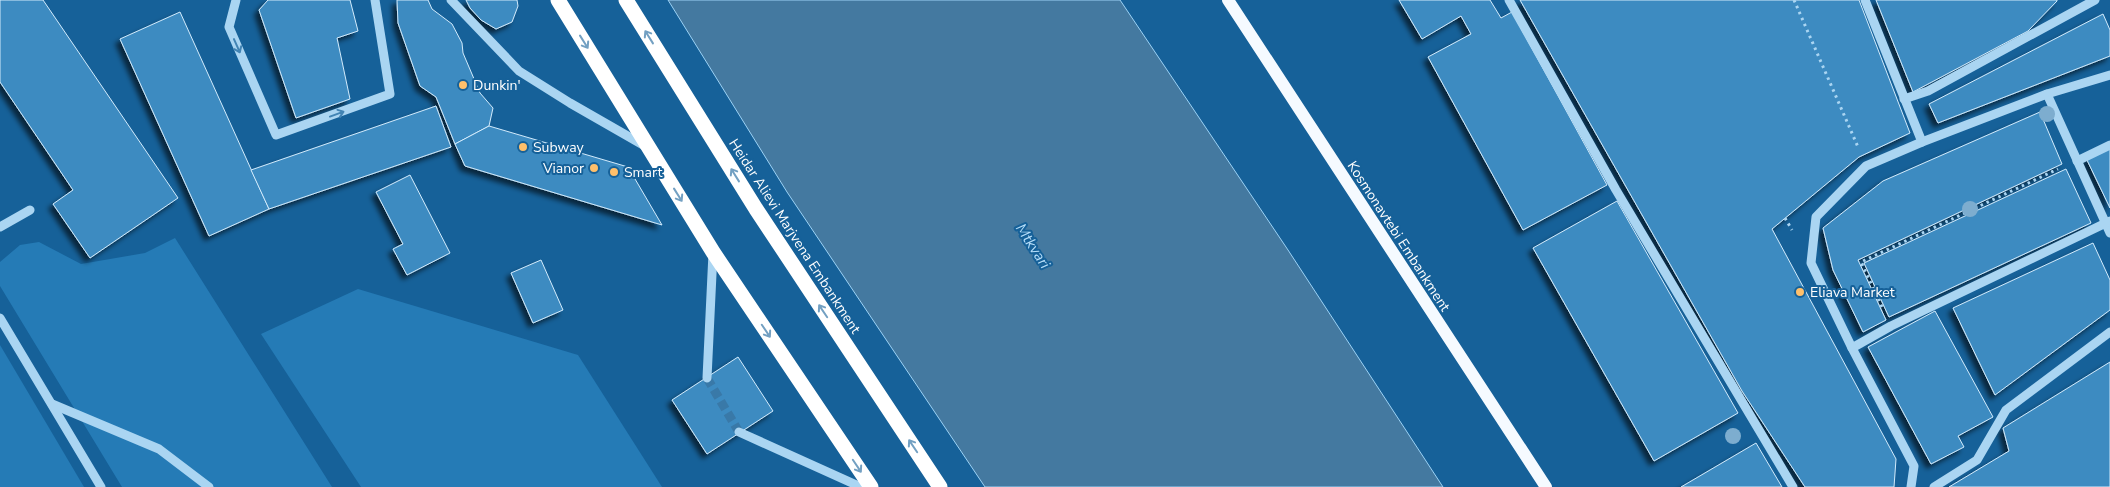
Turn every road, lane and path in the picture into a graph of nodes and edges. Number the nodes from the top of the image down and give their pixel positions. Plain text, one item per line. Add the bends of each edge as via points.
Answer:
1 (236, 0) edge
2 (375, 0) edge
3 (451, 0) edge
4 (558, 0) edge
5 (626, 0) edge
6 (1228, 0) edge
7 (1509, 0) edge
8 (1794, 0) edge
9 (1866, 0) edge
10 (2095, 0) edge
11 (2110, 75) edge
12 (2047, 94) junction
13 (1904, 99) junction
14 (1922, 142) junction
15 (2110, 145) edge
16 (650, 149) junction
17 (2076, 161) junction
18 (1866, 166) junction
19 (30, 210) dead end
20 (2108, 222) edge
21 (0, 227) edge
22 (2110, 233) edge
23 (713, 252) junction
24 (0, 318) edge
25 (1890, 326) junction
26 (2110, 332) edge
27 (1852, 348) junction
28 (707, 378) tunnel mouth
29 (52, 404) junction
30 (740, 432) tunnel mouth
31 (101, 487) edge
32 (210, 487) edge
33 (861, 487) edge
34 (871, 487) edge
35 (940, 487) edge
36 (1546, 487) edge
37 (1793, 487) edge
38 (1910, 487) edge
39 (1934, 487) edge

1 -> 2 lane via 228,27 276,136 390,94
3 - 16 lane via 519,71
4 -> 16 highway
35 -> 5 highway, Heidar Alievi Marjvena Embankment via 756,208
6 - 36 main road, Kosmonavtebi Embankment
7 - 37 lane via 1616,190
8 - 18 path
9 - 13 lane
10 - 13 lane via 1928,91
11 - 12 lane
12 - 14 lane
12 - 17 lane
13 - 14 lane
14 - 18 lane
15 - 17 lane
16 -> 23 highway
17 - 20 lane
17 - 25 path via 1861,262
18 - 27 lane via 1816,217 1811,263
19 - 21 lane
20 - 22 lane
20 - 25 lane
23 - 28 lane
23 -> 34 highway
24 - 29 lane
25 - 27 lane
26 - 39 lane via 2006,410 1977,460
27 - 38 lane via 1914,466
29 - 31 lane
29 - 32 lane via 159,449
30 - 33 lane

